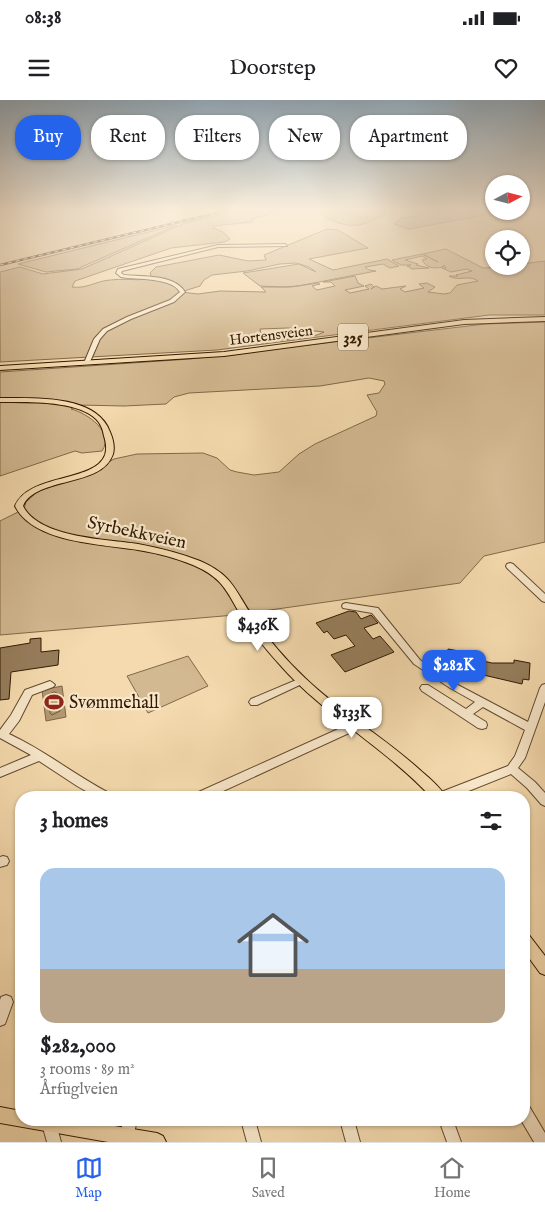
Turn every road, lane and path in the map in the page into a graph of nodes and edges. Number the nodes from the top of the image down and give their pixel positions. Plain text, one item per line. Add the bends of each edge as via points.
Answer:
1 (171, 258) edge
2 (545, 319) edge
3 (87, 363) junction
4 (0, 368) edge
5 (0, 400) edge
6 (510, 566) dead end
7 (545, 599) edge
8 (346, 606) dead end
9 (301, 681) junction
10 (50, 685) dead end
11 (425, 688) dead end
12 (545, 688) edge
13 (254, 702) dead end
14 (483, 702) junction
15 (466, 714) junction
16 (356, 725) junction
17 (482, 726) dead end
18 (531, 728) junction
19 (1, 734) edge
20 (40, 756) junction
21 (512, 770) junction
22 (0, 773) edge
23 (96, 791) edge
24 (221, 791) edge
25 (434, 791) edge
26 (456, 791) edge
27 (545, 801) edge
28 (530, 948) edge
29 (545, 968) edge
30 (6, 1002) dead end
31 (0, 1019) edge
32 (0, 1115) edge
33 (15, 1118) edge
34 (530, 1121) edge
35 (43, 1126) edge
36 (68, 1126) edge
37 (129, 1126) edge
38 (250, 1126) edge
39 (349, 1126) edge
40 (448, 1126) edge
41 (128, 1137) junction
42 (54, 1142) edge
43 (157, 1142) edge
44 (254, 1142) edge
45 (353, 1142) edge
46 (454, 1142) edge
47 (542, 1142) edge

1 - 3 street via 120,270 118,273 123,276 168,282 180,286 183,292 172,302 105,330 96,339
2 - 3 main road, Hortensveien / 325 via 478,321 224,354
3 - 4 main road, Hortensveien / 325
5 - 9 main road, Syrbekkveien via 68,405 87,410 102,422 108,435 110,450 104,462 28,494 18,506 24,517 60,534 156,552 215,572 230,584 251,623
6 - 7 street
8 - 14 street via 375,610 417,662
9 - 13 street
9 - 16 main road, Syrbekkveien
10 - 19 street via 28,693 15,718
11 - 15 street
12 - 18 street
14 - 15 street
14 - 18 street
15 - 17 street
16 - 24 street
16 - 25 main road, Syrbekkveien via 410,767
18 - 21 street
19 - 20 street
20 - 22 street
20 - 23 street
21 - 26 street
21 - 27 street
28 - 29 main road
30 - 31 street
32 - 33 main road
34 - 47 street
35 - 42 street
36 - 41 main road
37 - 41 street
38 - 44 street
39 - 45 street
40 - 46 street
41 - 43 main road

